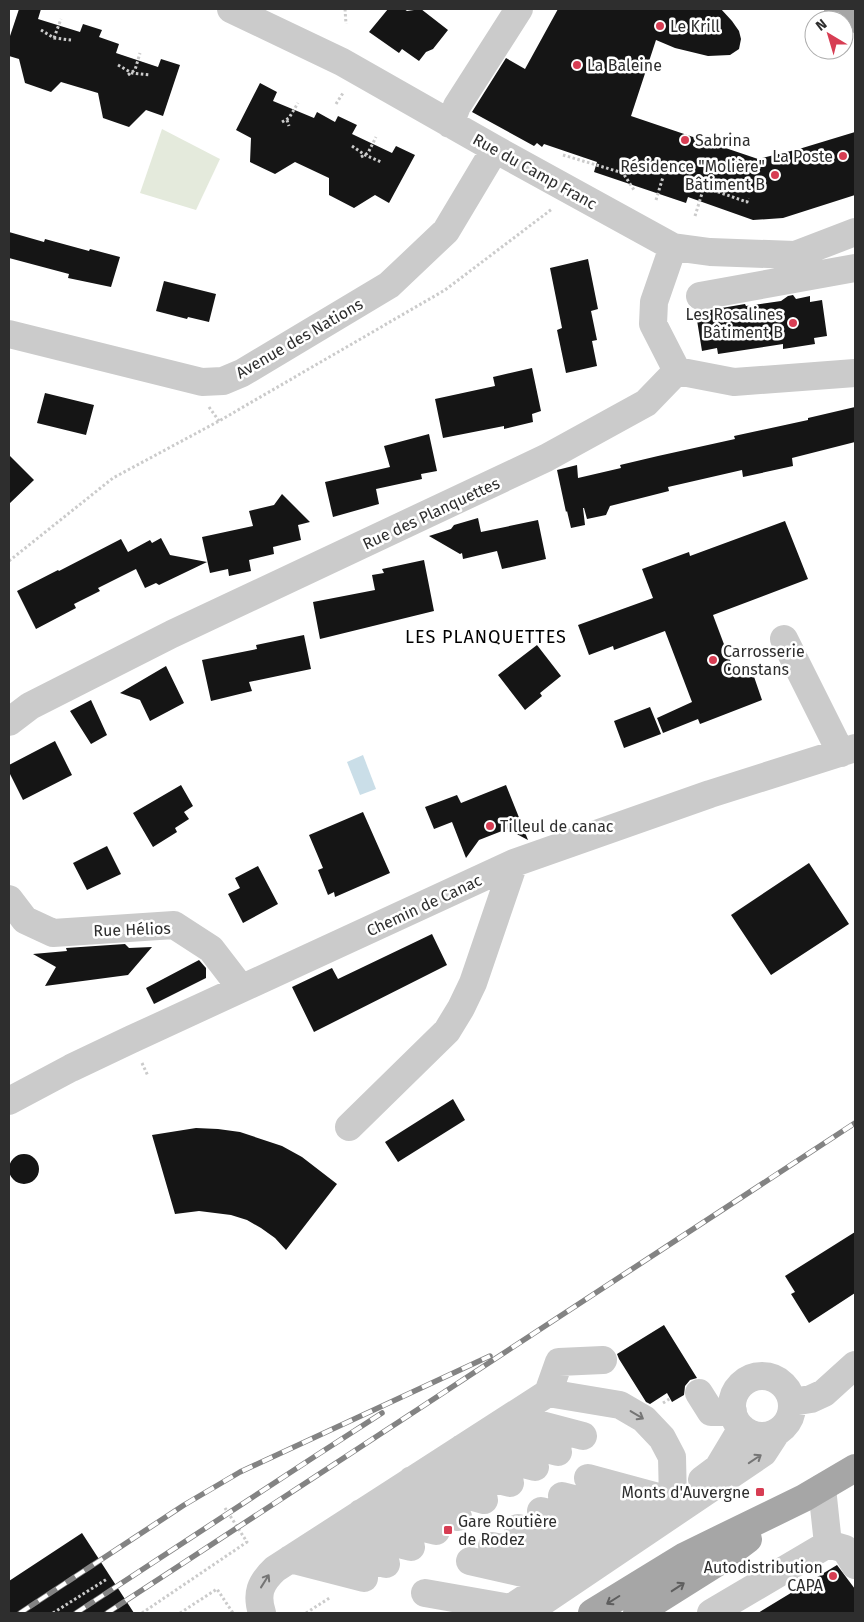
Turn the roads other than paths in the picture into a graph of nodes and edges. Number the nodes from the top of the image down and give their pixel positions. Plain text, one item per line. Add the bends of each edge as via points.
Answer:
1 (230, 9) edge
2 (519, 9) edge
3 (838, 9) edge
4 (855, 18) edge
5 (450, 124) junction
6 (495, 149) junction
7 (849, 242) edge
8 (673, 247) junction
9 (855, 268) edge
10 (700, 296) dead end
11 (9, 334) edge
12 (677, 371) junction
13 (855, 373) edge
14 (784, 639) dead end
15 (9, 722) edge
16 (848, 750) edge
17 (514, 863) junction
18 (9, 899) edge
19 (241, 988) junction
20 (9, 1102) edge
21 (349, 1127) dead end
22 (603, 1360) dead end
23 (855, 1365) edge
24 (699, 1393) dead end
25 (541, 1398) junction
26 (792, 1402) junction
27 (511, 1417) junction
28 (609, 1419) dead end
29 (737, 1420) junction
30 (776, 1433) junction
31 (484, 1434) junction
32 (583, 1436) dead end
33 (462, 1448) junction
34 (558, 1452) dead end
35 (437, 1465) junction
36 (535, 1467) dead end
37 (855, 1468) edge
38 (588, 1478) dead end
39 (412, 1480) junction
40 (510, 1483) dead end
41 (813, 1493) junction
42 (387, 1497) junction
43 (484, 1500) dead end
44 (673, 1501) junction
45 (361, 1513) junction
46 (648, 1518) junction
47 (518, 1528) dead end
48 (337, 1529) junction
49 (626, 1532) junction
50 (828, 1544) junction
51 (492, 1546) dead end
52 (411, 1548) dead end
53 (301, 1552) junction
54 (589, 1557) junction
55 (470, 1561) dead end
56 (386, 1564) dead end
57 (855, 1565) edge
58 (364, 1578) dead end
59 (553, 1580) junction
60 (435, 1586) dead end
61 (517, 1608) edge
62 (644, 1612) edge
63 (262, 1613) edge
64 (592, 1613) edge
65 (711, 1613) edge

1 - 5 street, Rue du Camp Franc via 342,62
2 - 5 street via 457,106
3 - 4 main road
5 - 6 street, Rue du Camp Franc
6 - 8 street, Rue du Camp Franc
6 - 11 street, Avenue des Nations via 446,232 389,285 223,381 202,382
7 - 8 street, Rue du Camp Franc via 795,255 710,252
8 - 12 street via 654,302 653,324
9 - 10 street
12 - 13 street via 734,382
12 - 15 street, Rue des Planquettes via 646,403 546,458 172,634 39,702
14 - 16 street
16 - 17 street, Chemin de Canac via 710,794
17 - 19 street, Chemin de Canac
17 - 21 street via 473,982 447,1031
18 - 19 street, Rue Hélios via 25,920 53,933 174,925 211,949
19 - 20 street, Chemin de Canac via 71,1068
22 - 25 street via 559,1362
23 - 26 street via 824,1393
24 - 29 street via 711,1412
25 - 27 street
25 - 28 street
25 -> 44 street via 620,1405 644,1419 662,1438 672,1458
26 - 29 street via 784,1385 776,1379 758,1376 748,1379 740,1385 732,1403
26 - 30 street via 789,1420
27 - 31 street
27 - 32 street
29 - 30 street via 749,1433 758,1436
29 - 44 street via 718,1468
61 -> 30 street via 763,1453
31 - 33 street
31 - 34 street
33 - 35 street
33 - 36 street
35 - 39 street
35 - 40 street
37 - 41 main road
38 - 44 street
39 - 42 street
39 - 43 street
41 - 50 street
62 -> 41 main road
41 -> 64 main road via 685,1556
42 - 45 street
42 - 45 street via 447,1524
44 - 46 street
45 - 48 street
46 - 49 street
46 - 49 street via 552,1504
47 - 54 street
48 - 52 street
48 - 53 street
49 - 54 street
50 - 57 street via 845,1549
50 - 65 street
51 - 54 street
53 - 56 street
53 - 58 street
63 -> 53 street via 260,1590 265,1578
54 - 59 street
55 - 59 street
59 - 61 street
60 - 61 street

